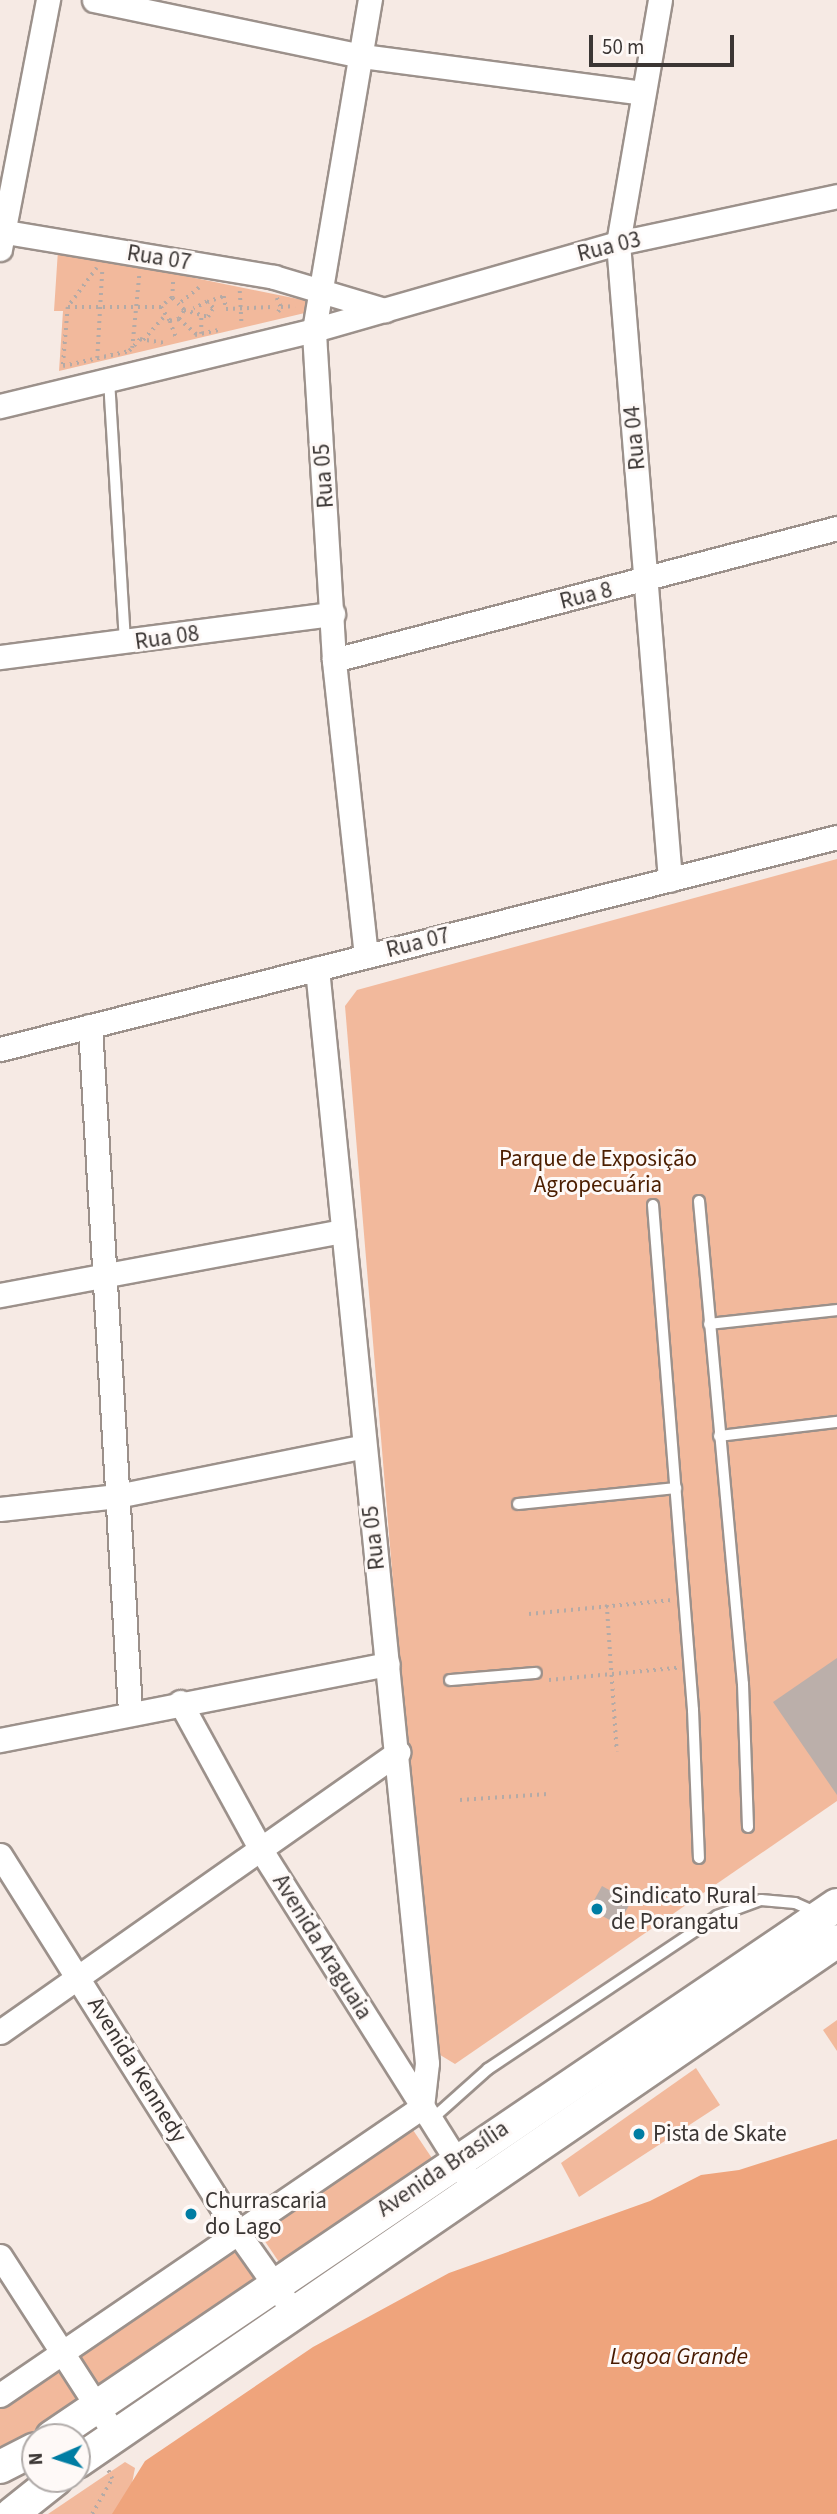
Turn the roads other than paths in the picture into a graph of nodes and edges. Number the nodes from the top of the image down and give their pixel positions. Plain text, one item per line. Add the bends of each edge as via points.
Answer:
1 (48, 0) edge
2 (94, 0) edge
3 (370, 0) edge
4 (660, 0) edge
5 (362, 56) junction
6 (643, 93) junction
7 (837, 196) edge
8 (1, 237) edge
9 (618, 243) junction
10 (308, 301) junction
11 (385, 310) junction
12 (314, 330) junction
13 (109, 380) junction
14 (0, 406) edge
15 (837, 528) edge
16 (648, 580) junction
17 (333, 614) junction
18 (126, 644) junction
19 (0, 657) edge
20 (334, 660) junction
21 (837, 837) edge
22 (670, 880) junction
23 (366, 956) junction
24 (317, 969) junction
25 (90, 1026) junction
26 (0, 1049) edge
27 (699, 1201) dead end
28 (653, 1205) dead end
29 (343, 1231) junction
30 (102, 1276) junction
31 (0, 1295) edge
32 (837, 1310) edge
33 (709, 1324) junction
34 (837, 1422) edge
35 (719, 1436) junction
36 (364, 1446) junction
37 (676, 1488) junction
38 (117, 1496) junction
39 (518, 1504) dead end
40 (0, 1509) edge
41 (388, 1664) junction
42 (536, 1677) road end
43 (450, 1680) dead end
44 (180, 1702) junction
45 (130, 1712) junction
46 (0, 1740) edge
47 (398, 1752) junction
48 (748, 1827) dead end
49 (261, 1850) junction
50 (0, 1855) edge
51 (699, 1858) dead end
52 (833, 1922) edge
53 (80, 1980) junction
54 (719, 2003) junction
55 (0, 2032) edge
56 (426, 2113) junction
57 (456, 2160) junction
58 (474, 2187) junction
59 (238, 2233) junction
60 (0, 2256) edge
61 (274, 2284) junction
62 (294, 2312) junction
63 (61, 2355) junction
64 (0, 2395) edge
65 (94, 2408) junction
66 (72, 2423) edge
67 (114, 2433) junction
68 (91, 2451) edge
69 (21, 2457) edge
70 (0, 2468) edge
71 (38, 2493) edge
72 (12, 2514) edge

1 - 8 street
2 - 5 street
3 - 5 street, Rua 05
4 - 6 street, Rua 04
5 - 6 street
5 - 10 street, Rua 05
6 - 9 street, Rua 04
7 - 9 street, Rua 03
8 - 10 street, Rua 07
9 - 11 street, Rua 03
9 - 16 street, Rua 04
10 - 11 street
10 - 12 street, Rua 05
11 - 12 street, Rua 03
12 - 13 street, Rua 03
12 - 17 street, Rua 05
13 - 14 street, Rua 03
13 - 18 lane
15 - 16 street, Rua 8
16 - 20 street, Rua 8
16 - 22 street, Rua 04
17 - 18 street, Rua 08
17 - 20 street, Rua 05
18 - 19 street, Rua 08
20 - 23 street, Rua 05
21 - 22 street, Rua 07
22 - 23 street, Rua 07
23 - 24 street, Rua 07
24 - 25 street, Rua 07
24 - 29 street, Rua 05
25 - 26 street, Rua 07
25 - 30 street
27 - 33 lane
28 - 37 lane
29 - 30 street
29 - 36 street, Rua 05
30 - 31 street
30 - 38 street
32 - 33 lane
33 - 35 lane
34 - 35 lane
35 - 48 lane via 743,1684
36 - 38 street
36 - 41 street, Rua 05
37 - 39 lane
37 - 51 lane
38 - 40 street
38 - 45 street
41 - 44 street
41 - 47 street, Rua 05
42 - 43 lane
44 - 45 street
44 - 49 street, Avenida Araguaia
45 - 46 street
47 - 49 street
47 - 56 street, Rua 05 via 427,2063
49 - 53 street
49 - 56 street, Avenida Araguaia
50 - 53 street, Avenida Kennedy
52 - 54 main road, Avenida Brasília
52 - 56 lane via 795,1903 761,1900 717,1916
53 - 55 street
53 - 59 street, Avenida Kennedy
54 - 57 main road, Avenida Brasília
54 - 58 main road, Avenida Brasília
56 - 57 street, Avenida Araguaia
56 - 59 street
57 - 58 street, Avenida Araguaia
57 - 61 main road, Avenida Brasília
58 - 62 main road, Avenida Brasília
59 - 61 street, Avenida Kennedy
59 - 63 street
60 - 63 street
61 - 62 street, Avenida Kennedy
61 - 65 main road, Avenida Brasília
62 - 67 main road, Avenida Brasília
63 - 64 street
63 - 65 street
65 - 66 main road, Avenida Brasília
65 - 67 street
67 - 68 main road, Avenida Brasília
69 - 70 main road
71 - 72 main road

